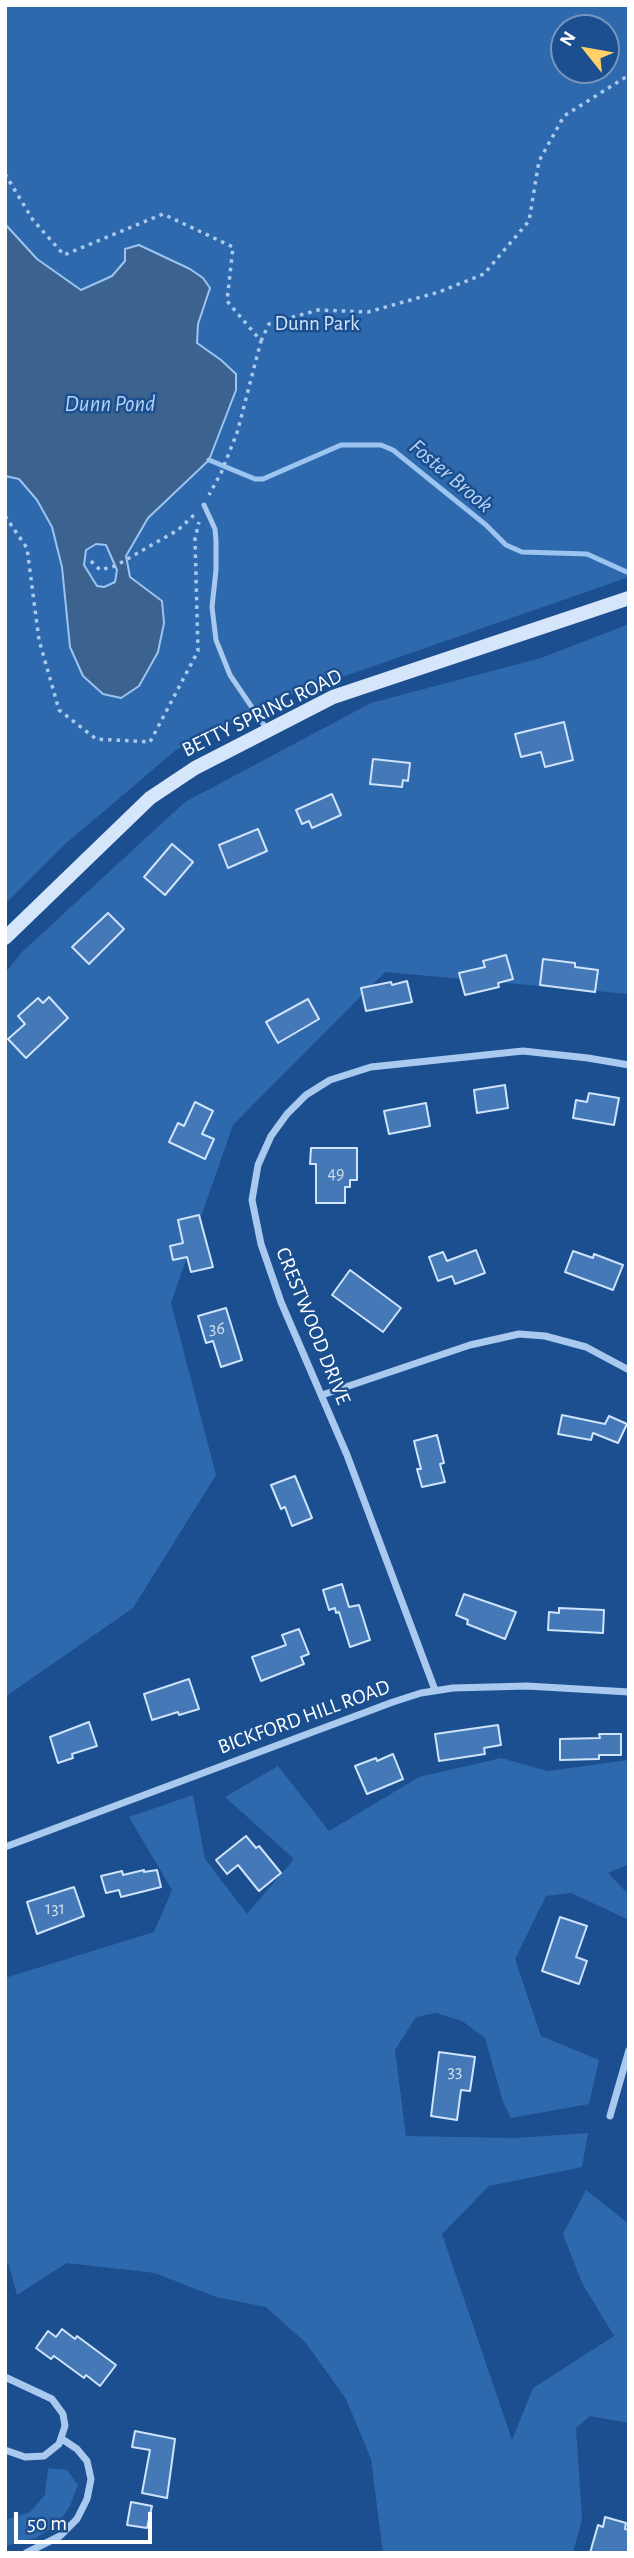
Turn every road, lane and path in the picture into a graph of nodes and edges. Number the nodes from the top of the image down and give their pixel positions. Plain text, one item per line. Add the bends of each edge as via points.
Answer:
1 (629, 75) edge
2 (5, 174) edge
3 (261, 341) junction
4 (204, 505) junction
5 (5, 516) edge
6 (91, 561) dead end
7 (629, 598) edge
8 (268, 731) junction
9 (5, 938) edge
10 (629, 1065) edge
11 (629, 1370) edge
12 (322, 1395) junction
13 (435, 1690) junction
14 (629, 1692) edge
15 (5, 1847) edge
16 (629, 2050) edge
17 (610, 2116) dead end
18 (5, 2377) edge
19 (62, 2439) junction
20 (5, 2450) edge
21 (26, 2553) edge

1 - 3 path via 564,116 539,161 529,221 484,274 368,312 318,310 269,324
2 - 3 path via 33,220 64,255 163,214 233,247 226,301
3 - 4 path via 237,433
4 - 5 path via 195,540 198,651 149,742 96,739 59,710 39,640 27,548
4 - 6 path via 178,530 115,566 100,570
4 - 8 lane via 215,529 212,607 216,640 230,675
7 - 8 street, BETTY SPRING ROAD via 355,690
8 - 9 street, BETTY SPRING ROAD via 195,768 150,798
10 - 12 street, CRESTWOOD DRIVE via 523,1051 400,1063 330,1080 296,1104 264,1148 252,1200 281,1302
11 - 12 street via 586,1347 519,1334 470,1345
12 - 13 street, CRESTWOOD DRIVE
13 - 14 street, BICKFORD HILL ROAD via 536,1686
13 - 15 street, BICKFORD HILL ROAD
16 - 17 street
18 - 19 street via 57,2403 65,2420
19 - 20 street via 37,2457
19 - 21 street via 87,2461 91,2479 87,2499 61,2536

